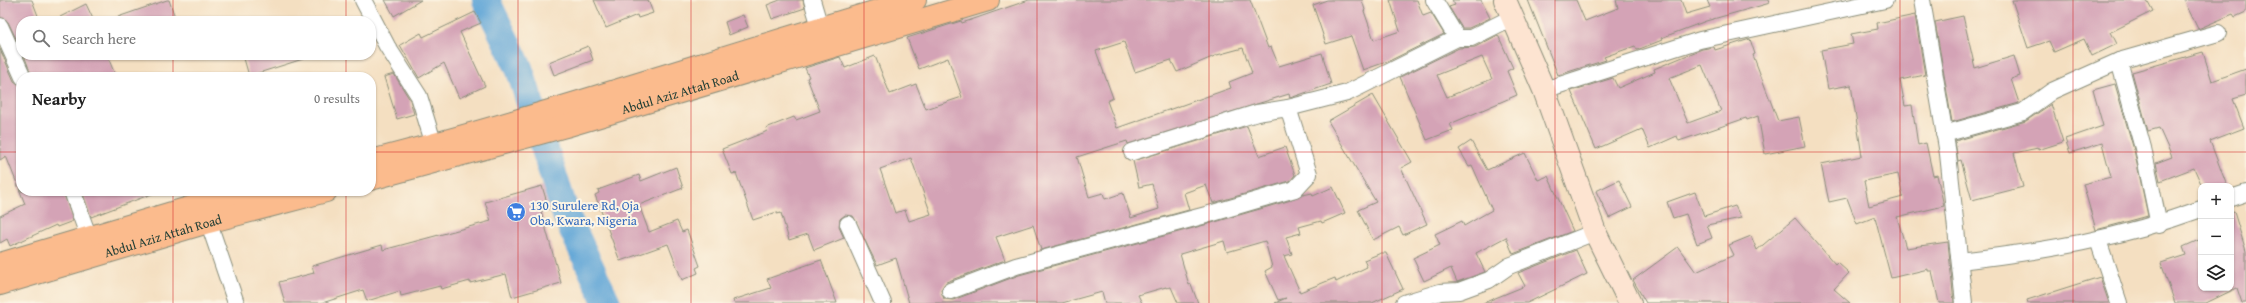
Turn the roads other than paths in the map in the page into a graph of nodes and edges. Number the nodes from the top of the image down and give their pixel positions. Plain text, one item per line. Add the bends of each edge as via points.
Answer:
1 (362, 0) edge
2 (812, 0) edge
3 (915, 0) edge
4 (988, 0) edge
5 (1434, 0) edge
6 (1885, 0) edge
7 (1922, 0) edge
8 (1509, 8) edge
9 (371, 16) edge
10 (0, 26) edge
11 (376, 26) edge
12 (820, 27) junction
13 (2218, 33) dead end
14 (1457, 38) junction
15 (2119, 61) junction
16 (21, 72) edge
17 (1544, 90) junction
18 (1288, 108) junction
19 (563, 117) junction
20 (516, 130) junction
21 (1944, 134) junction
22 (434, 145) junction
23 (1132, 152) dead end
24 (376, 160) edge
25 (376, 177) edge
26 (2246, 193) edge
27 (74, 196) edge
28 (243, 196) edge
29 (298, 196) edge
30 (2234, 197) edge
31 (2198, 210) edge
32 (205, 213) junction
33 (848, 224) dead end
34 (2159, 225) junction
35 (1595, 232) junction
36 (89, 238) junction
37 (2098, 240) junction
38 (1960, 261) junction
39 (0, 264) edge
40 (0, 284) edge
41 (950, 292) dead end
42 (236, 303) edge
43 (883, 303) edge
44 (1404, 303) edge
45 (1630, 303) edge
46 (1964, 303) edge
47 (2119, 303) edge

1 - 9 street
2 - 12 street
3 - 12 highway, Abdul Aziz Attah Road
4 - 19 highway, Abdul Aziz Attah Road
5 - 14 street
6 - 17 street via 1700,40
7 - 21 street
8 - 14 street via 1471,38
8 - 17 street
10 - 16 street
11 - 22 street via 419,96
12 - 19 highway, Abdul Aziz Attah Road
13 - 15 street
14 - 18 street via 1347,93
15 - 21 street via 2052,91 2023,112
15 - 34 street via 2143,148
17 - 35 street
18 - 23 street via 1257,113
18 - 41 street via 1309,174 1295,189 1016,266
19 - 20 highway, Abdul Aziz Attah Road
20 - 22 highway, Abdul Aziz Attah Road
20 - 25 highway, Abdul Aziz Attah Road
21 - 38 street
22 - 24 highway, Abdul Aziz Attah Road
26 - 30 street
27 - 36 street
28 - 32 highway, Abdul Aziz Attah Road
29 - 32 highway, Abdul Aziz Attah Road
31 - 34 street
32 - 36 highway, Abdul Aziz Attah Road
32 - 40 highway, Abdul Aziz Attah Road
32 - 42 street
33 - 43 street
34 - 37 street
35 - 44 street via 1509,266 1489,280 1459,291 1440,292
35 - 45 street
36 - 39 highway, Abdul Aziz Attah Road
37 - 38 street via 2046,250
37 - 47 street
38 - 46 street

